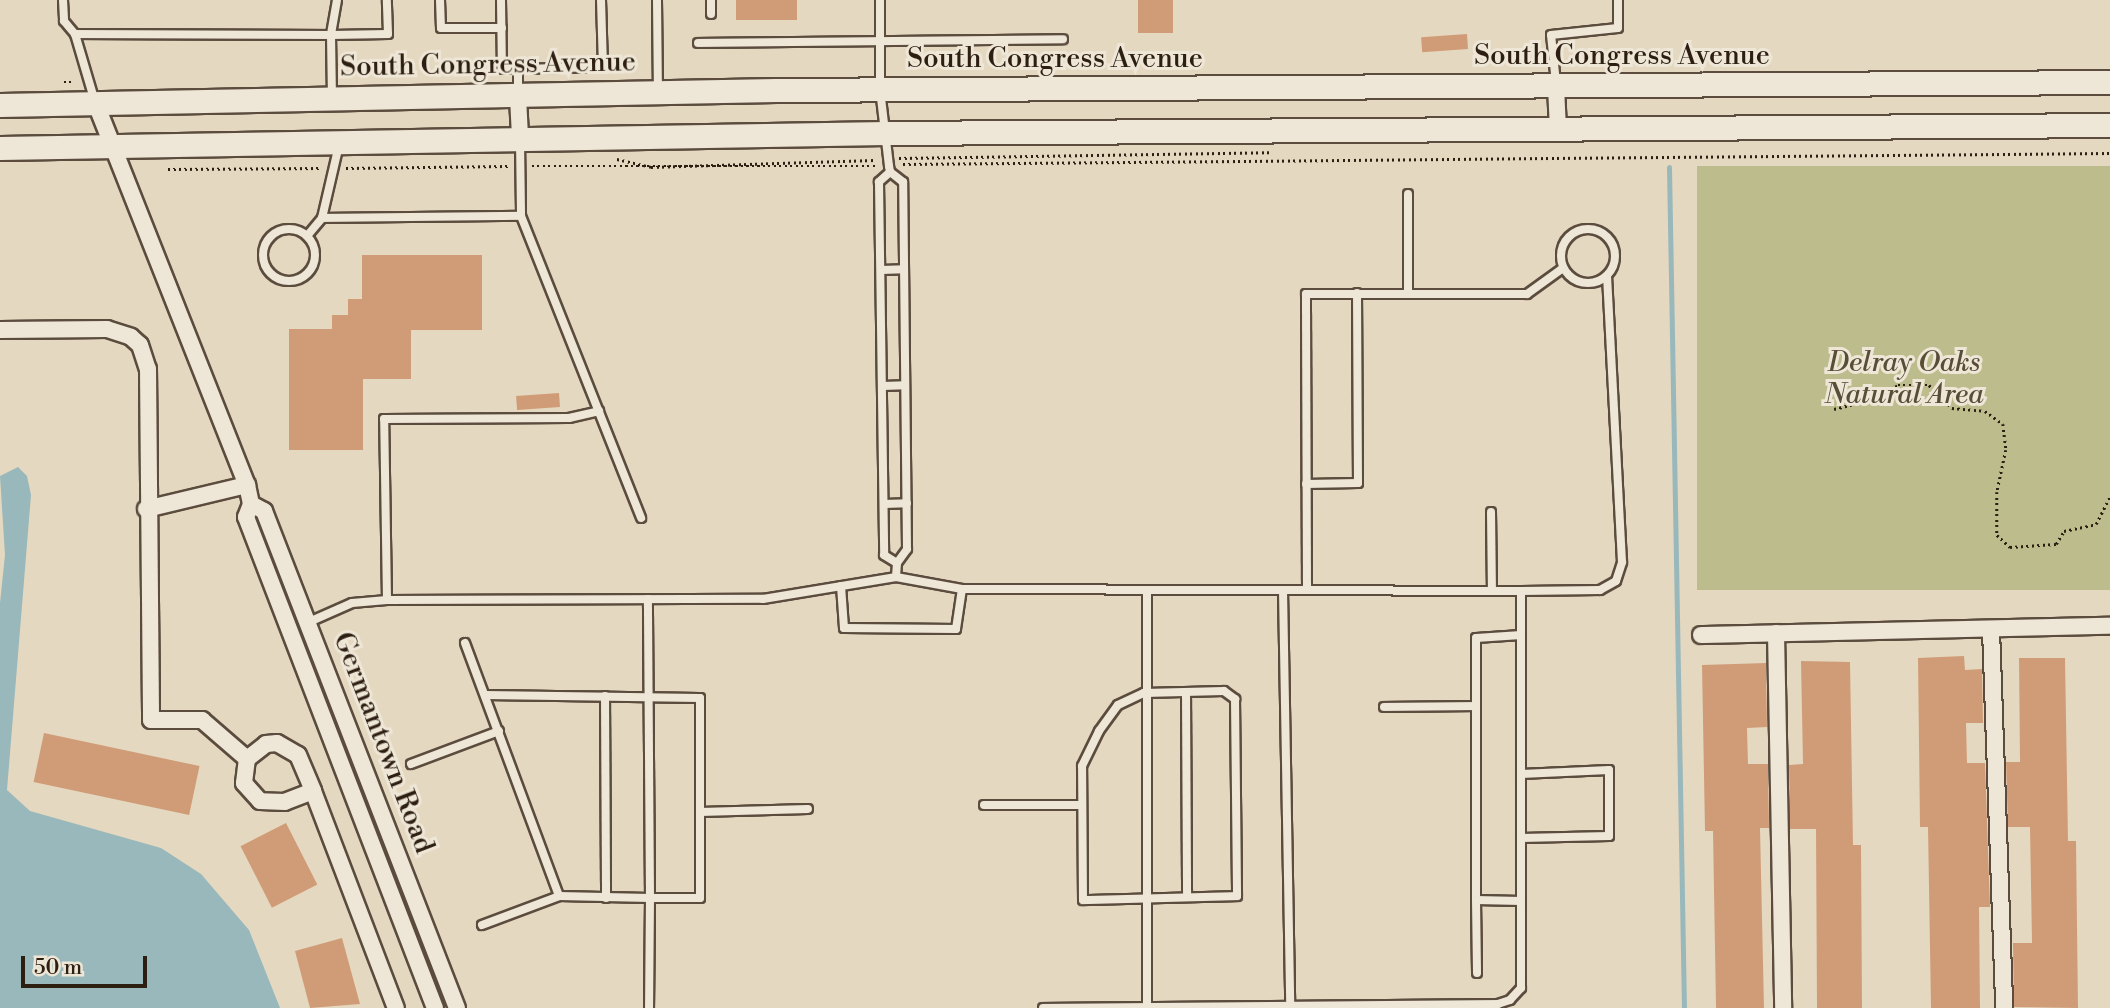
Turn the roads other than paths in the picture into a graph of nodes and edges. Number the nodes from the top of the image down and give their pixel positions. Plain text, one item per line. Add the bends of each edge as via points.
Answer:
1 (63, 0) edge
2 (337, 0) edge
3 (387, 0) edge
4 (440, 0) edge
5 (501, 0) edge
6 (601, 0) edge
7 (657, 0) edge
8 (711, 0) edge
9 (880, 0) edge
10 (1618, 0) edge
11 (711, 14) dead end
12 (502, 28) junction
13 (75, 34) junction
14 (331, 35) junction
15 (1063, 39) dead end
16 (880, 42) junction
17 (698, 43) dead end
18 (519, 69) junction
19 (2110, 82) edge
20 (1556, 86) junction
21 (880, 89) junction
22 (658, 93) junction
23 (332, 97) junction
24 (519, 97) junction
25 (96, 104) junction
26 (0, 105) edge
27 (2110, 125) edge
28 (1558, 131) junction
29 (886, 133) junction
30 (520, 137) junction
31 (340, 141) junction
32 (0, 148) edge
33 (112, 148) junction
34 (889, 165) junction
35 (1408, 194) dead end
36 (521, 216) junction
37 (322, 218) junction
38 (307, 236) junction
39 (1563, 268) junction
40 (904, 269) junction
41 (880, 270) junction
42 (1607, 276) junction
43 (1357, 293) junction
44 (1408, 293) junction
45 (0, 330) edge
46 (905, 385) junction
47 (882, 386) junction
48 (599, 411) junction
49 (1306, 484) junction
50 (247, 485) junction
51 (884, 503) junction
52 (907, 503) junction
53 (251, 504) junction
54 (146, 509) junction
55 (1491, 512) dead end
56 (642, 518) dead end
57 (262, 558) junction
58 (897, 563) junction
59 (896, 577) junction
60 (841, 586) junction
61 (962, 589) junction
62 (1147, 590) junction
63 (1283, 590) junction
64 (1307, 590) junction
65 (1492, 591) junction
66 (1521, 591) junction
67 (648, 599) junction
68 (387, 600) junction
69 (310, 622) junction
70 (2110, 626) edge
71 (1991, 629) junction
72 (1776, 633) junction
73 (1521, 635) junction
74 (1701, 635) dead end
75 (465, 643) dead end
76 (1186, 692) junction
77 (1144, 693) junction
78 (485, 695) junction
79 (605, 696) junction
80 (648, 697) junction
81 (1476, 706) junction
82 (1384, 707) dead end
83 (499, 731) junction
84 (247, 759) junction
85 (411, 764) dead end
86 (1521, 774) junction
87 (313, 791) junction
88 (984, 805) dead end
89 (1082, 805) junction
90 (808, 809) dead end
91 (700, 812) junction
92 (1521, 838) junction
93 (385, 877) junction
94 (559, 896) junction
95 (1187, 897) junction
96 (606, 898) junction
97 (650, 898) junction
98 (1145, 899) junction
99 (1476, 900) junction
100 (1521, 901) junction
101 (482, 925) dead end
102 (1477, 973) dead end
103 (1290, 1006) junction
104 (1147, 1007) edge
105 (396, 1008) edge
106 (435, 1008) edge
107 (442, 1008) edge
108 (457, 1008) edge
109 (649, 1008) edge
110 (1043, 1008) edge
111 (1783, 1008) edge
112 (2004, 1008) edge

1 - 13 lane via 64,21
2 - 14 lane
3 - 14 lane via 388,34
4 - 12 lane via 441,28
5 - 12 lane
6 - 18 lane via 603,67
7 - 22 lane
8 - 11 lane
9 - 16 lane
10 - 20 lane via 1618,28 1551,35
12 - 18 lane via 502,69
13 - 14 lane
13 - 25 lane
14 - 23 lane
15 - 16 lane
16 - 17 lane
16 - 21 lane
18 - 24 lane
19 - 20 main road, South Congress Avenue
20 - 21 main road, South Congress Avenue
20 - 28 street
21 - 22 main road, South Congress Avenue
21 - 29 lane
22 - 24 main road, South Congress Avenue
23 - 24 main road, South Congress Avenue
23 - 25 main road, South Congress Avenue
24 - 30 street
25 - 26 main road, South Congress Avenue
25 - 33 street, Germantown Road
27 - 28 main road
28 - 29 main road
29 - 30 main road
29 - 34 lane
30 - 31 main road
30 - 36 lane
31 - 33 main road
31 - 37 lane
32 - 33 main road
33 - 50 street, Germantown Road
34 - 40 lane via 903,182
34 - 41 lane via 879,182
35 - 44 lane
36 - 37 lane
36 - 48 lane
37 - 38 lane
38 - 38 lane via 284,229 270,237 262,260 270,275 293,282 307,274 315,251
39 - 42 lane via 1583,284
39 - 42 lane via 1562,250 1570,236 1596,230 1615,250
39 - 44 lane via 1528,293
40 - 41 lane
40 - 46 lane
41 - 47 lane
42 - 66 lane via 1622,562 1616,581 1600,590
43 - 44 lane
43 - 49 lane via 1306,294
43 - 49 lane via 1358,483
45 - 54 street via 107,329 140,345 148,369
46 - 47 lane
46 - 52 lane
47 - 51 lane
48 - 56 lane
48 - 68 lane via 569,418 384,419
49 - 64 lane
50 - 53 street, Germantown Road
50 - 54 street
51 - 52 lane
51 - 58 lane via 884,555
52 - 58 lane via 907,549
53 - 57 street, Germantown Road via 246,517
53 - 69 street, Germantown Road via 264,510
54 - 84 street via 151,720 202,720
55 - 65 lane
57 - 69 street via 274,569 295,623
57 - 93 street, Germantown Road
58 - 59 lane
59 - 60 lane
59 - 61 lane
60 - 61 lane via 844,628 956,629
60 - 67 lane via 763,599
61 - 62 lane
62 - 63 lane
62 - 77 lane
63 - 64 lane
63 - 103 lane
64 - 65 lane
65 - 66 lane
66 - 73 lane
67 - 68 lane
67 - 80 lane
68 - 69 lane via 352,603
69 - 108 street, Germantown Road
70 - 71 street
71 - 72 street
71 - 112 street
72 - 74 street
72 - 111 street
73 - 81 lane via 1476,638
73 - 86 lane
75 - 78 lane
76 - 77 lane
76 - 95 lane
76 - 95 lane via 1224,691 1235,699 1237,896
77 - 89 lane via 1118,705 1099,731 1082,766
77 - 98 lane
78 - 79 lane
78 - 83 lane
79 - 80 lane
79 - 96 lane
80 - 91 lane via 700,698
80 - 97 lane
81 - 82 lane
81 - 99 lane
83 - 85 lane
83 - 94 lane
84 - 87 street via 254,750 278,743 298,755
84 - 87 street via 244,783 260,801 285,802
86 - 92 lane
86 - 92 lane via 1609,770 1609,836
87 - 105 street
88 - 89 lane
89 - 98 lane via 1083,900
90 - 91 lane
91 - 97 lane via 701,898
92 - 100 lane
93 - 106 street, Germantown Road
93 - 107 street via 392,878
94 - 96 lane
94 - 101 lane
95 - 98 lane
96 - 97 lane
97 - 109 lane
98 - 104 lane
99 - 100 lane
99 - 102 lane
100 - 103 lane via 1521,988 1510,1000 1498,1004
103 - 104 lane
104 - 110 lane

